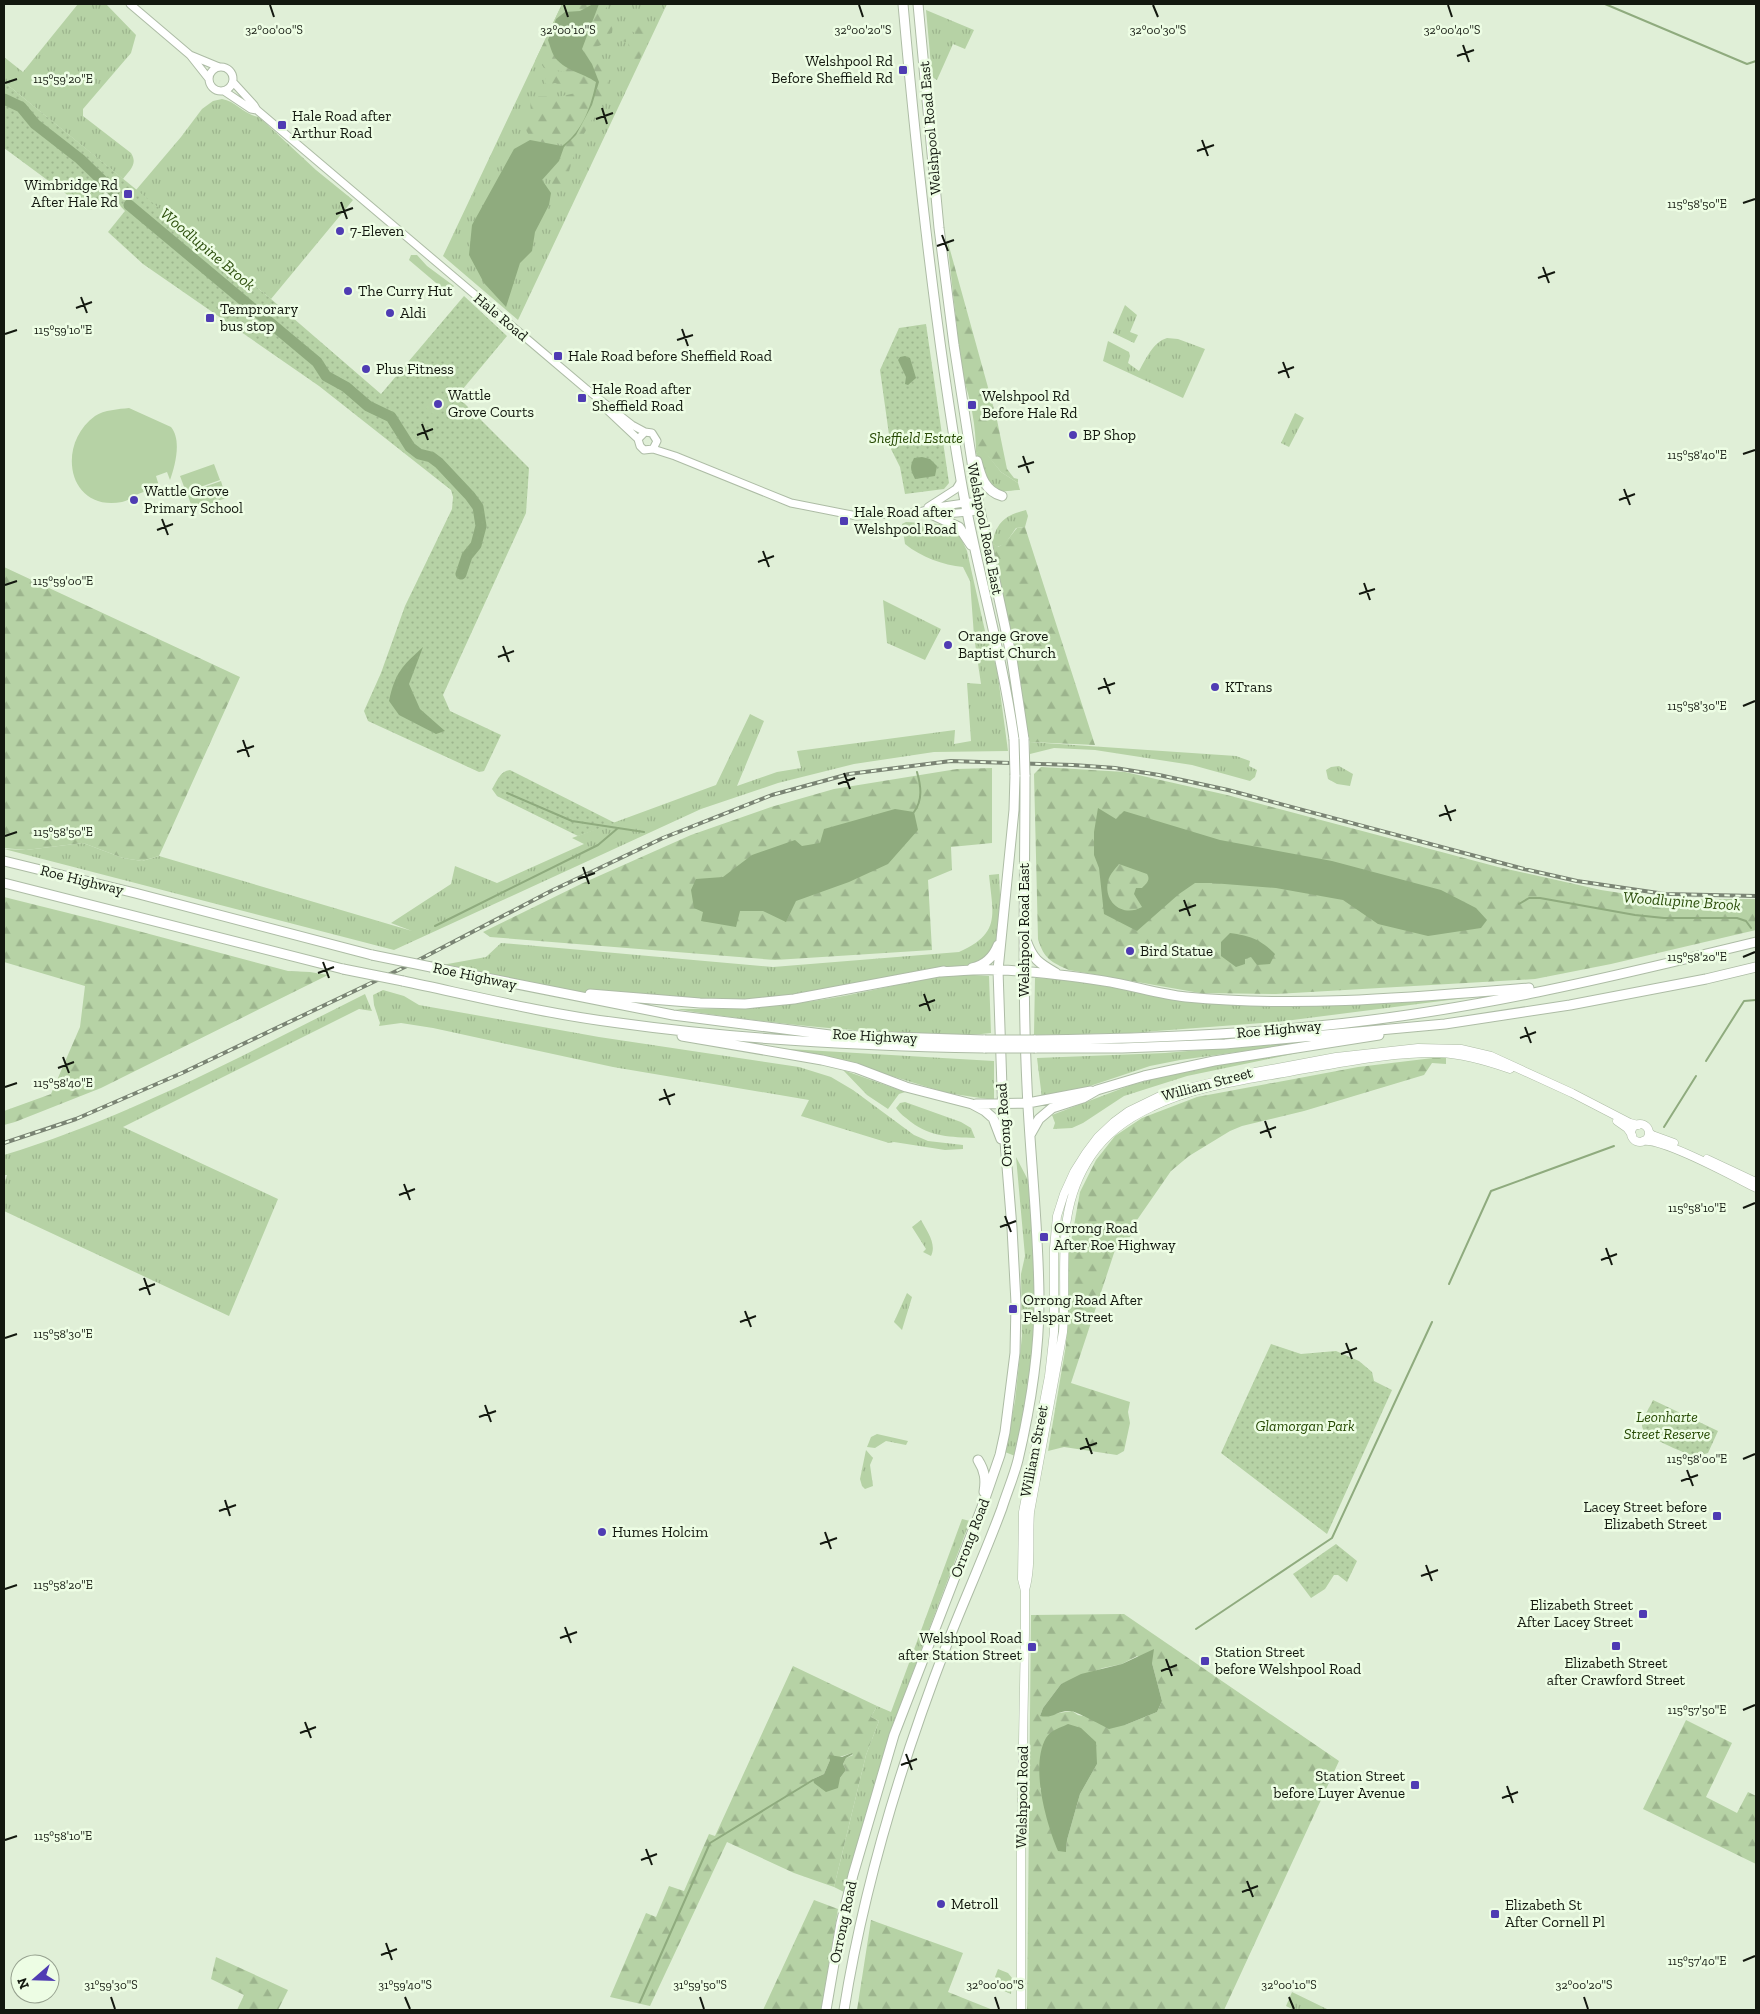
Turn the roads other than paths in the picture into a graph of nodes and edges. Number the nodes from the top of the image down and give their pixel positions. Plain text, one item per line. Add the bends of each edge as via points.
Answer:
1 (130, 4) edge
2 (903, 4) edge
3 (918, 4) edge
4 (190, 55) junction
5 (219, 67) junction
6 (209, 79) junction
7 (233, 82) junction
8 (224, 91) junction
9 (257, 110) junction
10 (960, 383) junction
11 (585, 388) junction
12 (645, 432) junction
13 (638, 439) junction
14 (657, 441) junction
15 (653, 449) junction
16 (675, 456) junction
17 (961, 481) junction
18 (1002, 496) dead end
19 (978, 501) junction
20 (966, 503) junction
21 (980, 511) junction
22 (922, 512) junction
23 (968, 513) junction
24 (933, 516) junction
25 (976, 554) junction
26 (4, 861) edge
27 (4, 883) edge
28 (1024, 933) junction
29 (1002, 936) junction
30 (1756, 942) edge
31 (1756, 967) edge
32 (998, 970) junction
33 (938, 972) junction
34 (1023, 972) junction
35 (1060, 975) junction
36 (1577, 984) junction
37 (550, 991) junction
38 (616, 1023) junction
39 (1445, 1024) junction
40 (985, 1044) junction
41 (1034, 1044) junction
42 (1000, 1050) joint
43 (1026, 1054) joint
44 (1097, 1090) junction
45 (1028, 1103) junction
46 (972, 1104) junction
47 (1002, 1104) junction
48 (1638, 1125) junction
49 (1649, 1132) junction
50 (1030, 1135) junction
51 (1632, 1135) junction
52 (1643, 1141) junction
53 (1005, 1151) junction
54 (1756, 1182) edge
55 (1756, 1188) edge
56 (978, 1460) dead end
57 (982, 1507) junction
58 (1022, 1571) joint
59 (1028, 1580) joint
60 (1025, 1591) junction
61 (1020, 2008) edge
62 (826, 2010) edge
63 (844, 2010) edge

1 - 4 main road
2 - 17 highway, Welshpool Road East via 924,225
3 - 10 highway, Welshpool Road East via 938,228
4 - 5 main road
4 - 6 main road
5 - 6 main road via 212,71
5 - 7 main road via 229,70
6 - 8 main road via 214,89
7 - 8 main road
7 - 9 main road, Hale Road
8 - 9 main road, Hale Road
9 - 11 main road, Hale Road
10 - 18 highway via 968,396 977,463 990,491
10 - 19 highway, Welshpool Road East
11 - 12 main road, Hale Road
11 - 13 main road, Hale Road
12 - 13 main road
12 - 14 main road via 652,433
13 - 15 main road via 644,450
14 - 15 main road
14 - 16 main road
15 - 16 main road
16 - 22 main road via 791,503 857,516
17 - 20 highway, Welshpool Road East
17 - 22 main road via 956,489
19 - 20 main road
19 - 21 highway, Welshpool Road East
20 - 22 main road
20 - 23 highway, Welshpool Road East
21 - 23 main road
21 - 28 highway, Welshpool Road East, bridge via 1012,659 1024,740
22 - 24 main road
23 - 24 main road
23 - 25 highway, Welshpool Road East
24 - 25 highway via 959,528
25 - 29 highway, Welshpool Road East, bridge via 1014,739 1014,810
26 - 37 highway, Roe Highway, bridge via 372,955
27 - 38 highway, Roe Highway, bridge via 343,969
28 - 34 highway, Welshpool Road East
28 - 35 highway via 1031,954 1039,964
29 - 32 highway, Welshpool Road East
29 - 33 highway via 995,952 985,963
30 - 36 highway, Roe Highway
31 - 39 highway, Roe Highway via 1570,1005
32 - 33 highway
32 - 34 highway
32 - 42 highway, Welshpool Road East
33 - 37 highway via 794,999 745,1004
34 - 35 highway
34 - 43 highway, Welshpool Road East
35 - 36 highway via 1184,996 1247,1001 1436,996
36 - 41 highway, Roe Highway via 1447,1009 1319,1026
37 - 40 highway, Roe Highway via 673,1016 830,1034
38 - 40 highway, Roe Highway via 720,1036 823,1043
38 - 46 highway via 822,1060
39 - 41 highway, Roe Highway via 1225,1044 1139,1048
39 - 44 highway via 1214,1061
40 - 41 highway, Roe Highway, bridge
42 - 47 highway, Orrong Road
43 - 45 highway, Orrong Road
44 - 45 highway
44 - 50 highway via 1052,1108
45 - 47 highway
45 - 50 highway, Orrong Road
46 - 47 highway
46 - 53 highway via 995,1122
47 - 53 highway, Orrong Road
48 - 49 main road via 1644,1125
48 - 51 main road
48 - 58 main road, William Street via 1491,1056 1441,1047 1336,1057 1255,1072 1164,1094 1129,1111 1098,1137 1086,1153 1067,1187 1057,1216 1054,1332 1049,1376 1023,1512
49 - 52 main road
49 - 54 main road
50 - 63 highway, Orrong Road via 1039,1305 1034,1364 1018,1460 896,1785 868,1891
51 - 52 main road via 1637,1141
51 - 59 main road, William Street via 1610,1117 1513,1070 1441,1053 1338,1063 1189,1093 1150,1108 1118,1127 1091,1157 1074,1190 1066,1216 1063,1332 1030,1512
52 - 55 main road via 1666,1145
53 - 57 highway, Orrong Road via 1015,1276 1015,1353 1000,1456
56 - 57 highway via 985,1478
57 - 62 highway, Orrong Road via 894,1735 853,1874
58 - 60 main road, Welshpool Road
59 - 60 main road, Welshpool Road
60 - 61 main road, Welshpool Road

